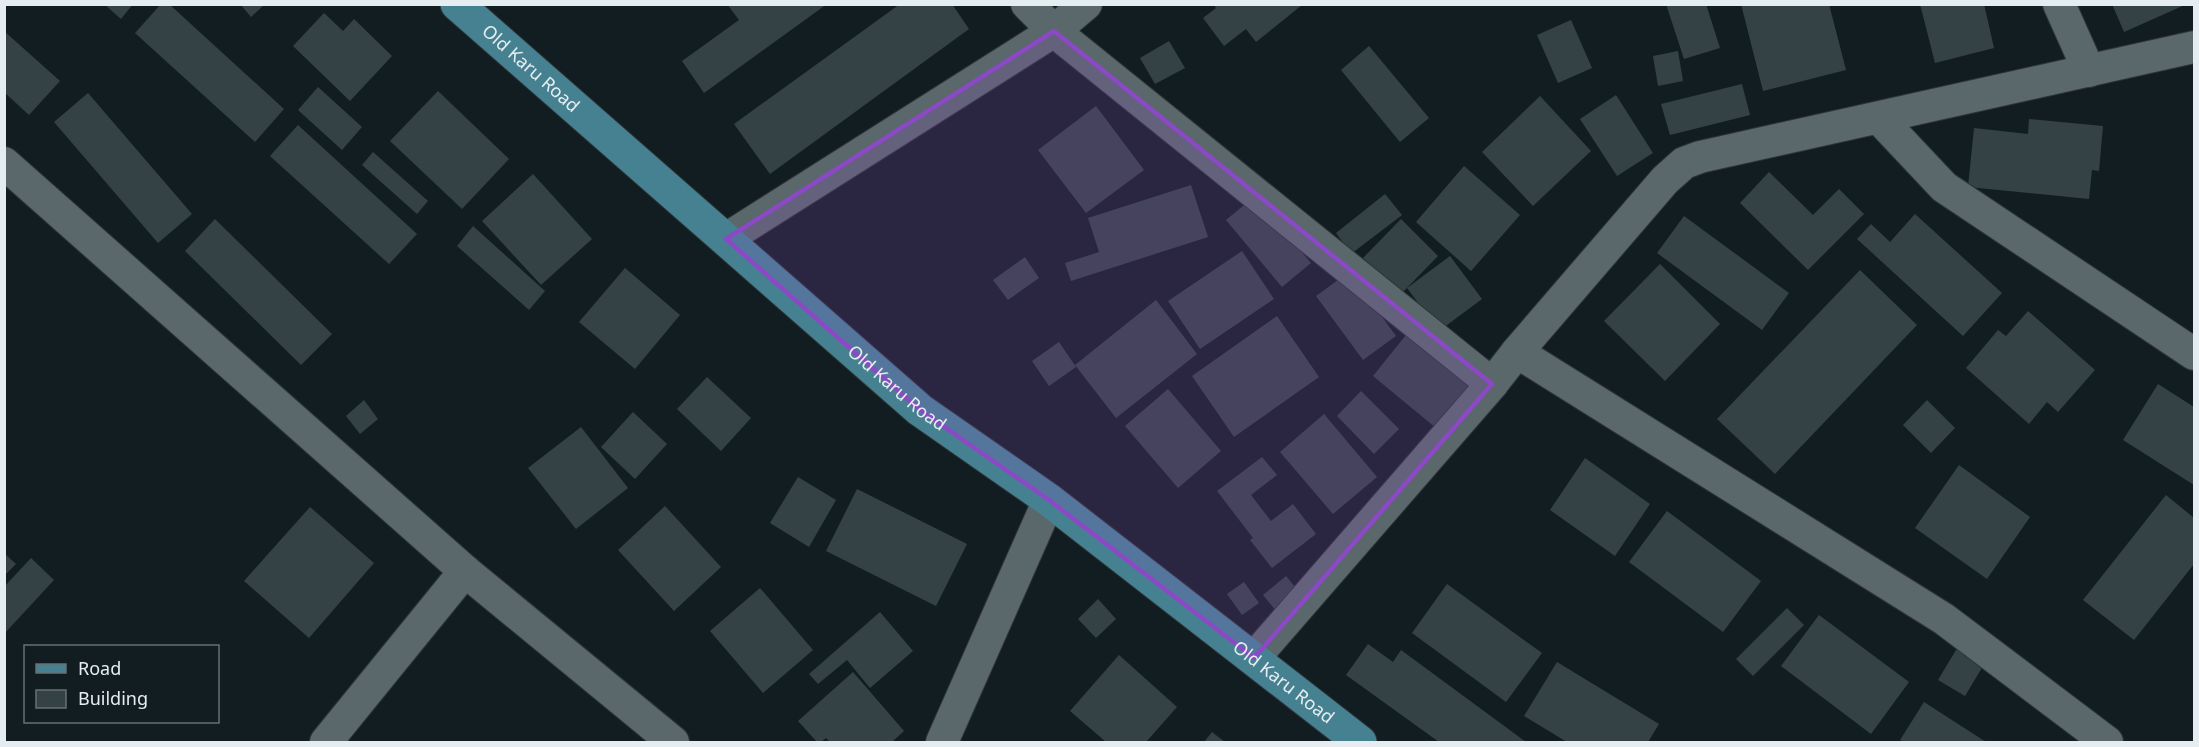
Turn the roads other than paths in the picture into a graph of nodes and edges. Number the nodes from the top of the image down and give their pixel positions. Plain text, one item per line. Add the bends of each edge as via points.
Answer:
1 (457, 4) edge
2 (1027, 4) edge
3 (1086, 4) edge
4 (2059, 4) edge
5 (1054, 32) junction
6 (2194, 47) edge
7 (2090, 71) junction
8 (1879, 118) junction
9 (4, 163) edge
10 (726, 239) junction
11 (1517, 352) junction
12 (2194, 354) edge
13 (1492, 384) junction
14 (1050, 500) junction
15 (465, 572) junction
16 (1254, 658) junction
17 (326, 742) edge
18 (673, 742) edge
19 (942, 742) edge
20 (1360, 742) edge
21 (2106, 742) edge

1 - 10 main road, Old Karu Road
2 - 5 street
3 - 5 street
4 - 7 street
5 - 10 street
5 - 13 street
6 - 7 street
7 - 8 street
8 - 11 street via 1684,163
8 - 12 street via 1944,187
9 - 15 street
10 - 14 main road, Old Karu Road via 920,410
11 - 13 street
11 - 21 street via 1944,619
13 - 16 street
14 - 16 main road, Old Karu Road
14 - 19 street
15 - 17 street
15 - 18 street
16 - 20 main road, Old Karu Road

